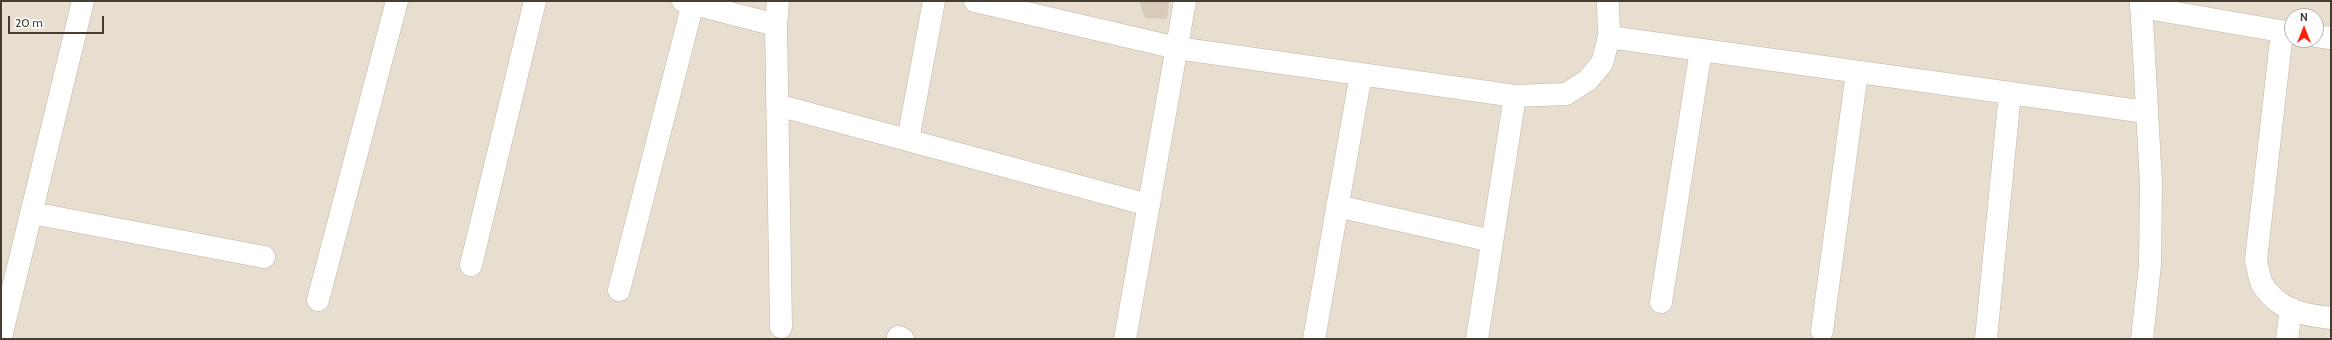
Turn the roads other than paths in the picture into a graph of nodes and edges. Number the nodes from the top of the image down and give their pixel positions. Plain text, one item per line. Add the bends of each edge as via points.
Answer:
1 (83, 1) edge
2 (397, 1) edge
3 (535, 1) edge
4 (778, 1) edge
5 (934, 1) edge
6 (975, 1) edge
7 (1185, 1) edge
8 (1608, 1) edge
9 (688, 2) edge
10 (2141, 4) edge
11 (776, 25) junction
12 (2284, 32) edge
13 (1609, 37) junction
14 (1177, 48) junction
15 (2285, 48) edge
16 (1701, 50) junction
17 (1857, 72) junction
18 (1361, 74) junction
19 (2010, 93) junction
20 (1515, 96) junction
21 (777, 105) junction
22 (2146, 112) junction
23 (908, 140) junction
24 (1149, 205) junction
25 (1337, 206) junction
26 (32, 213) junction
27 (1492, 241) junction
28 (264, 257) dead end
29 (471, 265) dead end
30 (619, 290) dead end
31 (318, 300) dead end
32 (1661, 302) dead end
33 (2290, 309) junction
34 (2331, 318) edge
35 (781, 327) dead end
36 (1822, 331) dead end
37 (1, 337) edge
38 (1125, 339) edge
39 (1314, 339) edge
40 (1477, 339) edge
41 (1986, 339) edge
42 (2142, 339) edge
43 (2287, 339) edge

1 - 26 street
2 - 31 street
3 - 29 street
4 - 11 street
5 - 23 street
6 - 14 street
7 - 14 street
8 - 13 street
9 - 11 street
9 - 30 street
10 - 12 street
10 - 22 street
11 - 21 street
13 - 16 street
13 - 20 street via 1602,63 1588,80 1566,94
14 - 18 street
14 - 24 street
15 - 33 street via 2256,260 2262,283 2278,303
16 - 17 street
16 - 32 street
17 - 19 street
17 - 36 street
18 - 20 street
18 - 25 street
19 - 22 street
19 - 41 street
20 - 27 street
21 - 23 street
21 - 35 street
22 - 42 street via 2151,184 2150,266
23 - 24 street
24 - 38 street
25 - 27 street
25 - 39 street
26 - 28 street
26 - 37 street
27 - 40 street
33 - 34 street via 2307,316
33 - 43 street

